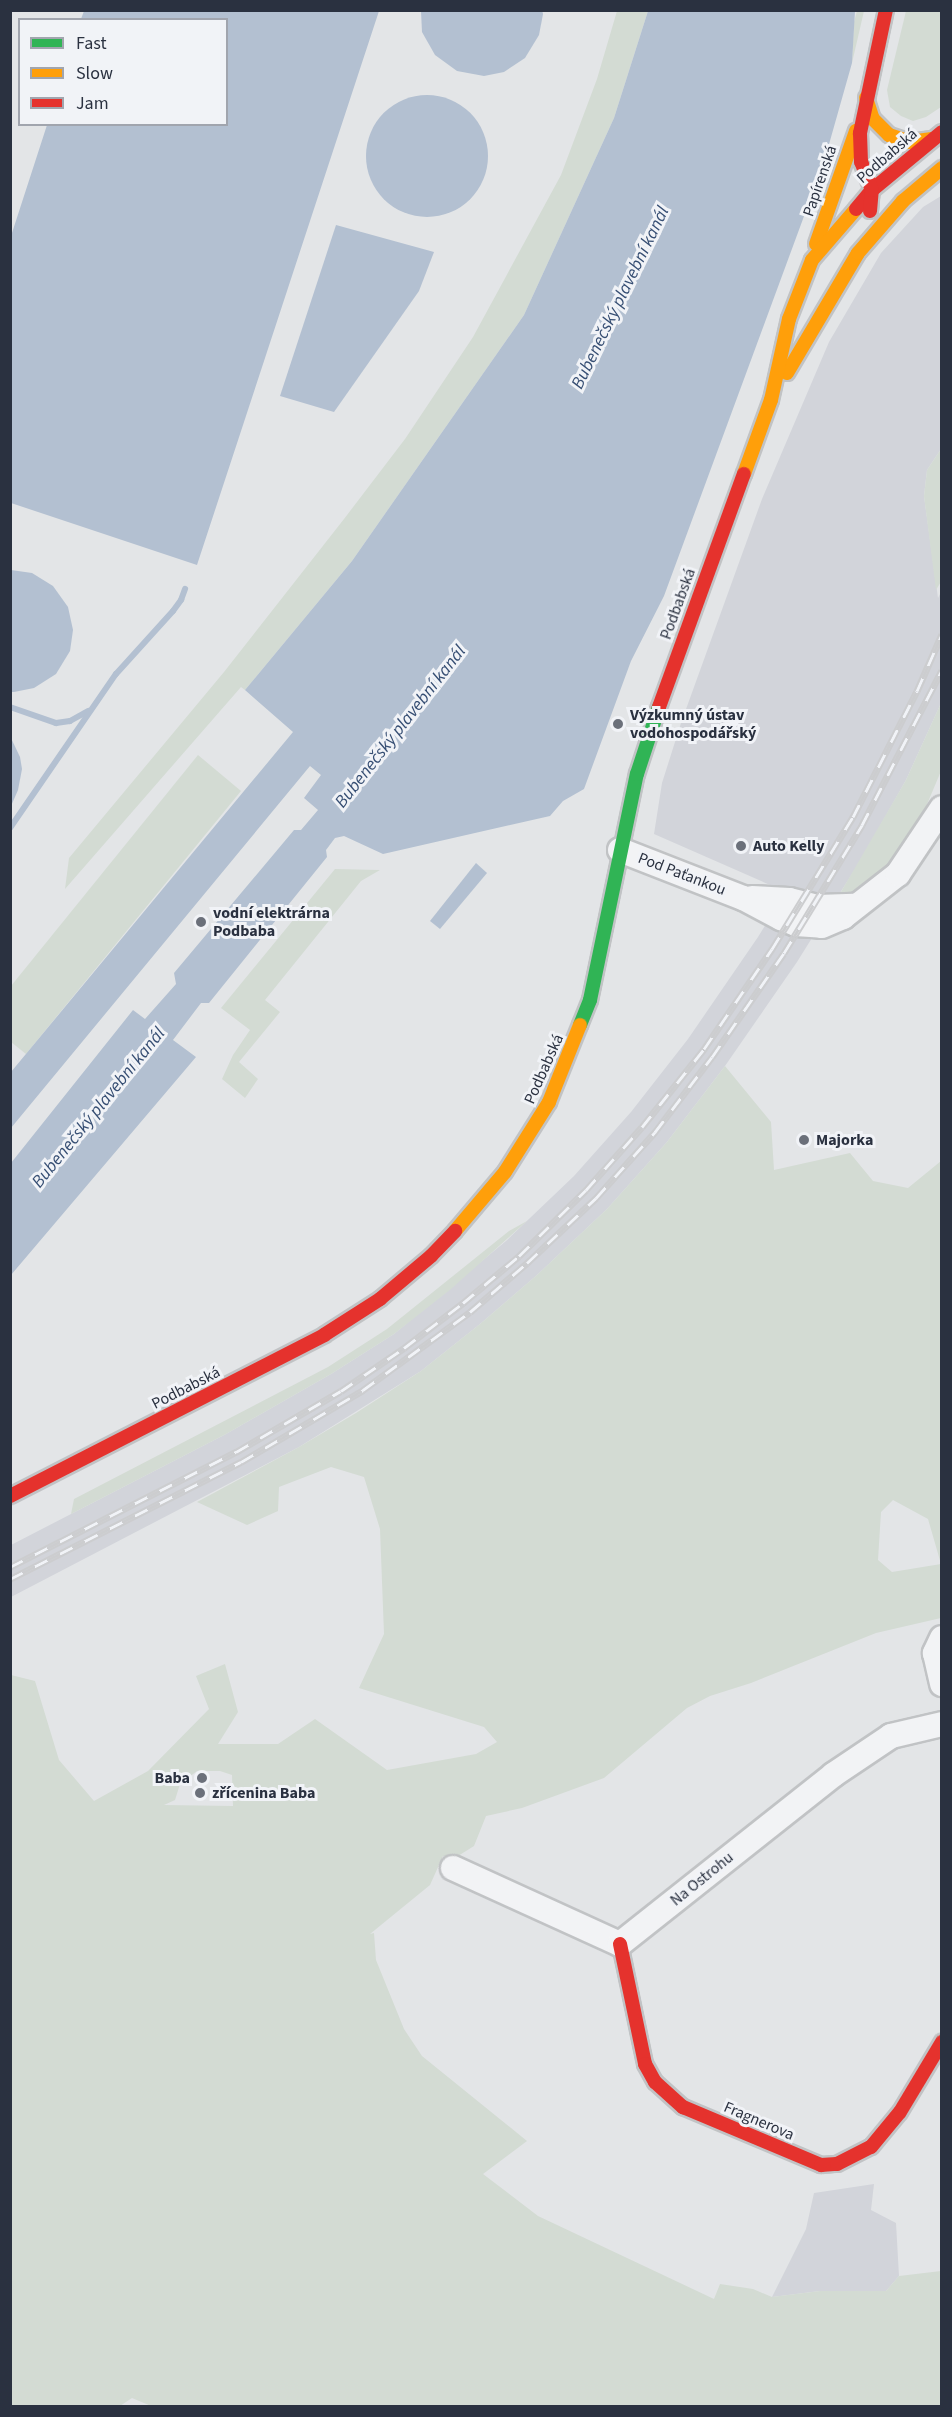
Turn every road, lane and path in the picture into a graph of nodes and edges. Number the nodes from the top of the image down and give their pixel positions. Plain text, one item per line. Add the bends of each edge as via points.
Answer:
1 (886, 10) edge
2 (866, 98) junction
3 (863, 115) junction
4 (937, 136) edge
5 (942, 168) edge
6 (920, 185) junction
7 (872, 190) junction
8 (858, 253) junction
9 (812, 260) junction
10 (771, 400) junction
11 (942, 808) edge
12 (620, 850) junction
13 (10, 1496) edge
14 (942, 1638) edge
15 (942, 1684) edge
16 (942, 1724) edge
17 (453, 1868) dead end
18 (620, 1944) junction
19 (942, 2042) edge

1 - 2 main road, Papírenská
2 - 3 main road, Papírenská
2 - 4 main road via 873,119 889,135 910,142
3 - 7 main road, Papírenská via 860,153
3 - 9 main road, Papírenská
4 - 7 main road, Podbabská
5 - 6 main road, Podbabská
6 - 7 main road
6 - 8 main road, Podbabská
7 - 8 main road, Papírenská via 868,222
7 - 9 main road, Podbabská
8 - 10 main road, Podbabská
9 - 10 main road, Podbabská via 789,320
10 - 12 main road, Podbabská via 668,680 637,774
11 - 12 street, Pod Paťankou via 898,874 843,917 822,926 796,924 743,898
12 - 13 main road, Podbabská via 590,1000 563,1074 532,1131 476,1209 431,1256 380,1299 324,1335
14 - 15 street via 935,1653
16 - 18 street, Na Ostrohu via 891,1736 833,1775
17 - 18 street
18 - 19 main road, Fragnerova via 645,2064 655,2082 683,2107 821,2165 855,2157 886,2132

